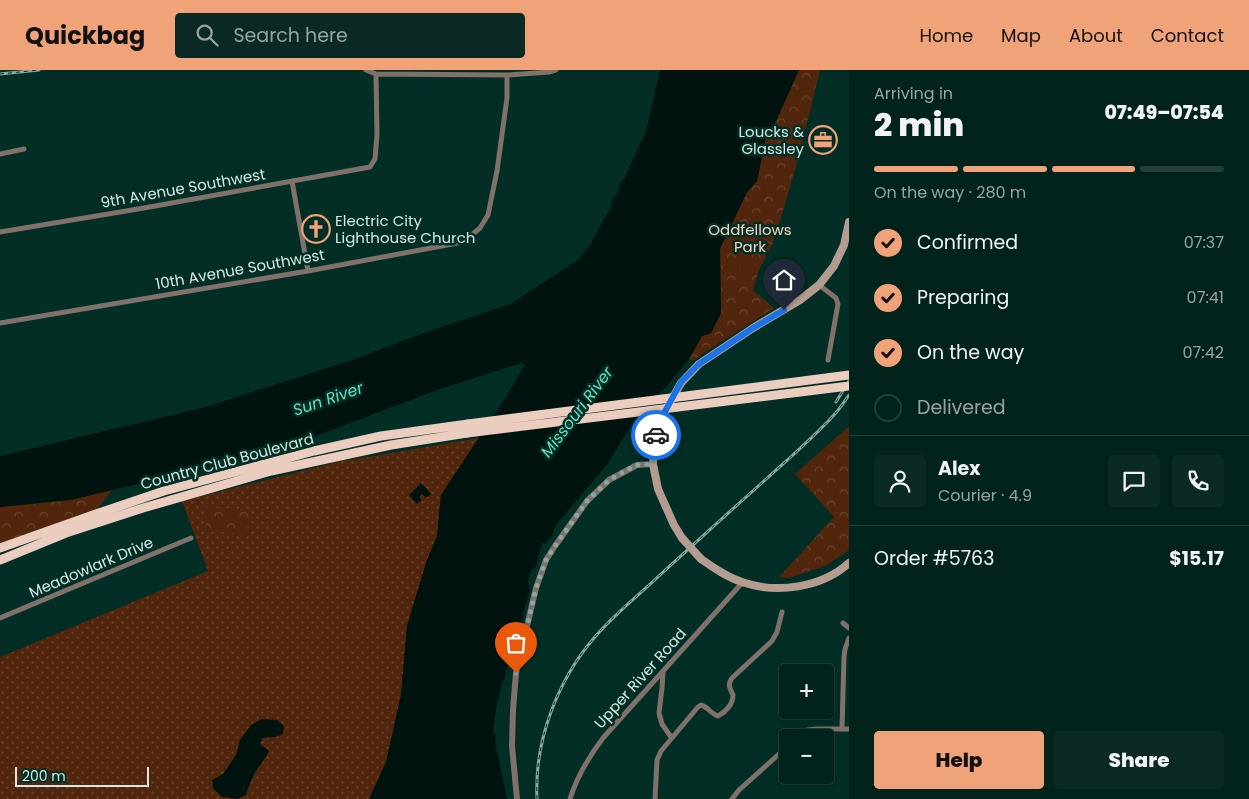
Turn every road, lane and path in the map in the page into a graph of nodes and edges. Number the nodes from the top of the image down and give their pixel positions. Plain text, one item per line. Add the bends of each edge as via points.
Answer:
1 (366, 70) edge
2 (556, 70) edge
3 (479, 72) edge
4 (376, 74) junction
5 (507, 75) junction
6 (24, 149) dead end
7 (0, 154) edge
8 (292, 181) junction
9 (849, 222) edge
10 (0, 232) edge
11 (308, 271) junction
12 (819, 285) junction
13 (0, 323) edge
14 (828, 360) dead end
15 (849, 375) edge
16 (849, 386) edge
17 (467, 428) junction
18 (653, 464) junction
19 (191, 538) dead end
20 (0, 548) edge
21 (0, 560) edge
22 (849, 563) edge
23 (742, 583) junction
24 (782, 612) dead end
25 (0, 618) edge
26 (843, 623) dead end
27 (849, 628) edge
28 (849, 638) edge
29 (663, 672) junction
30 (846, 672) edge
31 (834, 729) edge
32 (842, 729) junction
33 (849, 729) edge
34 (671, 737) junction
35 (779, 754) edge
36 (517, 799) edge
37 (570, 799) edge
38 (655, 799) edge
39 (732, 799) edge

1 - 4 street
2 - 5 street
3 - 4 street
3 - 5 street
4 - 8 street, 9th Avenue Southwest via 377,135 375,159 370,167
5 - 11 street, 10th Avenue Southwest via 507,98 491,202 480,228 458,244
6 - 7 street
8 - 10 street, 9th Avenue Southwest
8 - 11 street
9 - 12 main road via 844,245 834,266
11 - 13 street, 10th Avenue Southwest
12 - 14 street via 836,298 838,304
12 - 18 main road via 699,364 681,382 656,432
15 - 17 highway, bridge
16 - 17 highway, bridge
17 - 20 highway, Country Club Boulevard via 381,436 314,451 164,491
17 - 21 highway, Country Club Boulevard via 271,471 66,533
18 - 23 main road, bridge via 658,489 682,538 701,559
18 - 36 street via 636,465 609,480 587,501 546,560 516,673 512,746
19 - 25 street, Meadowlark Drive
22 - 23 main road via 822,579 794,587
23 - 29 street, Upper River Road
24 - 34 street via 772,641 729,682 733,695 731,704 718,716 701,705
26 - 27 street
28 - 30 street via 845,648
29 - 34 street via 659,713
29 - 37 street, Upper River Road via 589,756
30 - 32 street
31 - 32 street
32 - 33 street
34 - 38 street via 657,760
35 - 39 street

